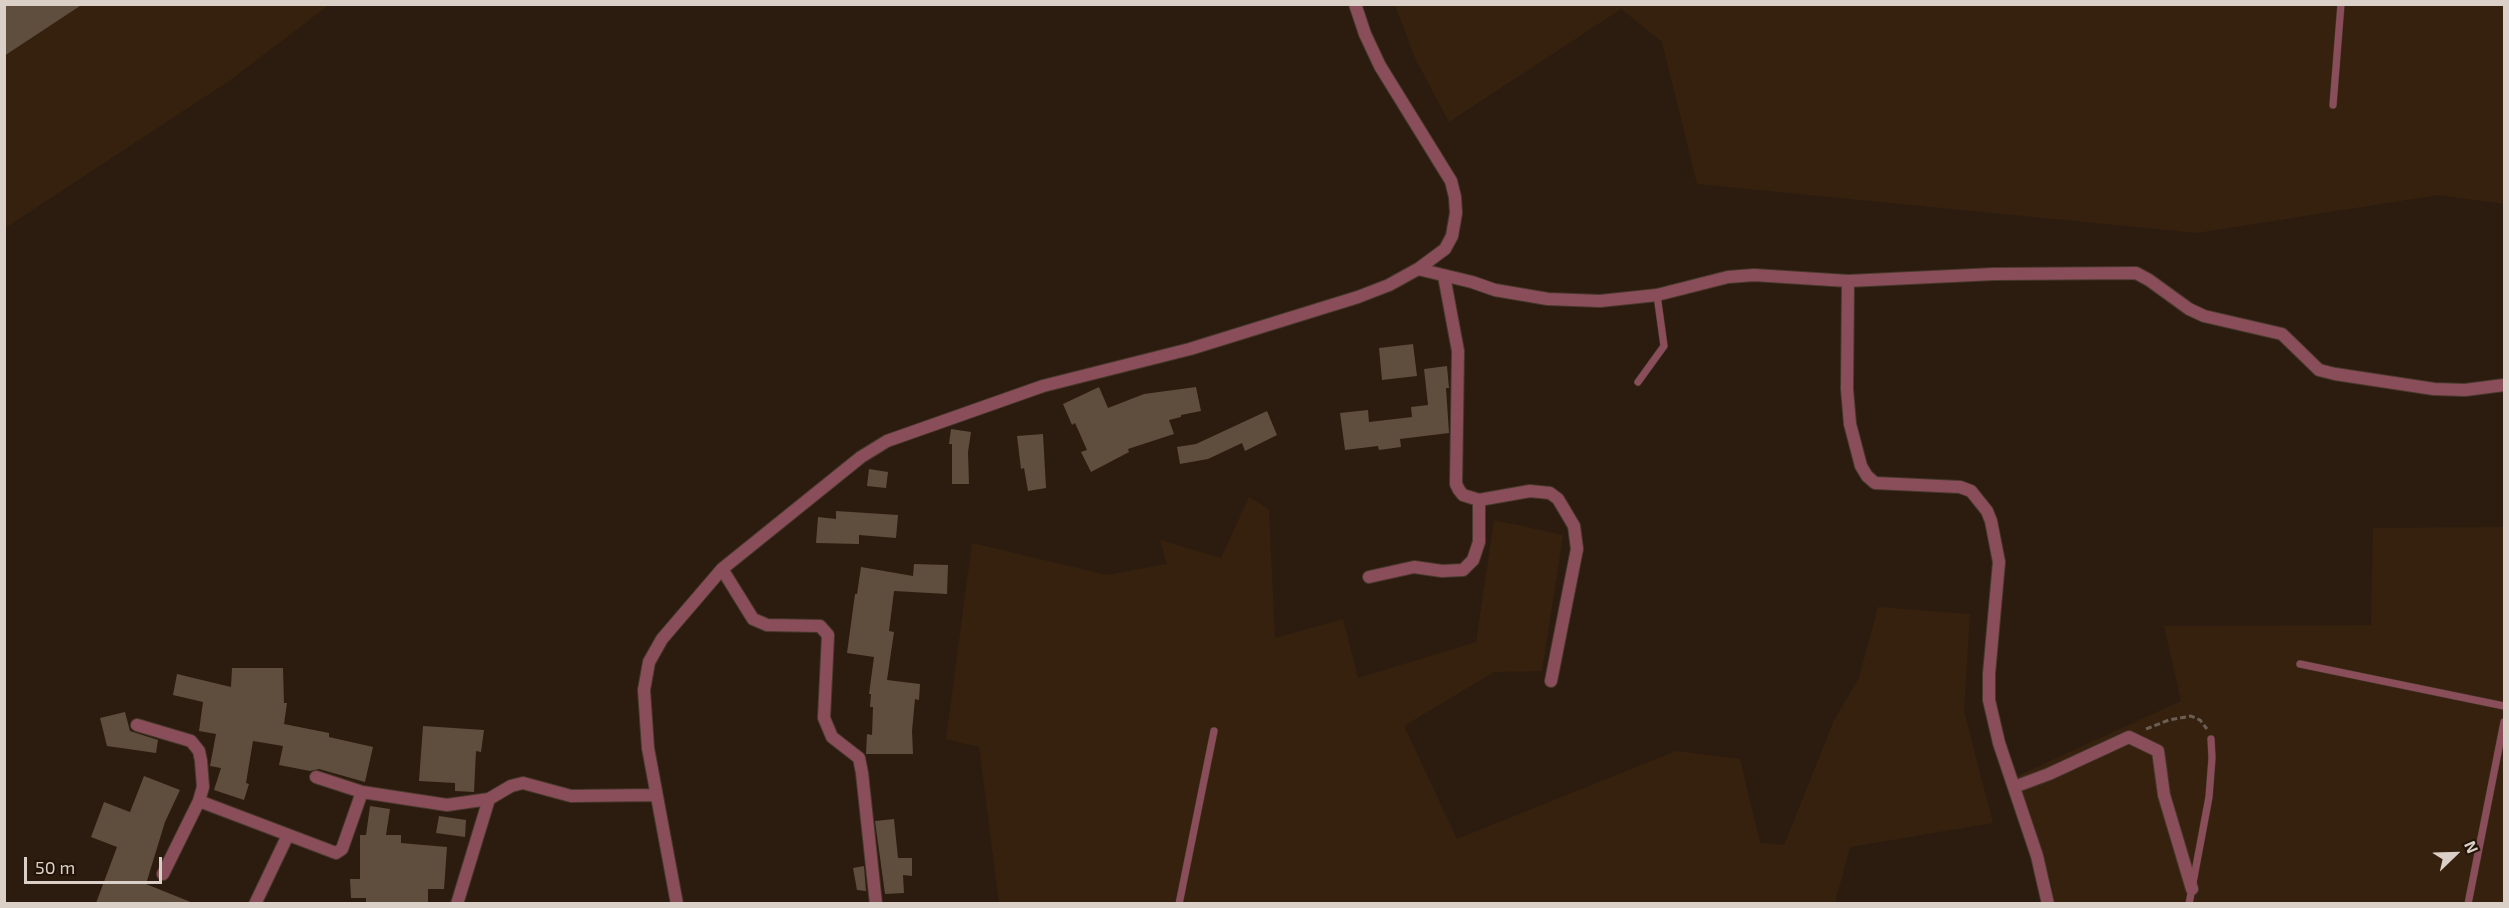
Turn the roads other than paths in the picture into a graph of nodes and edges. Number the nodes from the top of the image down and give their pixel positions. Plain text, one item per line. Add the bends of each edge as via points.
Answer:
1 (1355, 4) edge
2 (2341, 4) edge
3 (2333, 105) dead end
4 (1418, 269) junction
5 (1444, 276) junction
6 (1848, 281) junction
7 (1657, 295) junction
8 (1638, 382) dead end
9 (2505, 385) edge
10 (1479, 500) junction
11 (722, 569) junction
12 (1369, 577) dead end
13 (2300, 664) dead end
14 (1551, 681) dead end
15 (2505, 706) edge
16 (2505, 722) edge
17 (136, 725) dead end
18 (1214, 731) dead end
19 (2211, 739) road end
20 (316, 777) dead end
21 (2014, 787) junction
22 (362, 792) junction
23 (656, 795) junction
24 (489, 799) junction
25 (199, 801) junction
26 (288, 835) junction
27 (163, 874) dead end
28 (2192, 889) junction
29 (255, 903) edge
30 (458, 903) edge
31 (677, 903) edge
32 (876, 903) edge
33 (1179, 903) edge
34 (2048, 903) edge
35 (2189, 903) edge
36 (2468, 903) edge

1 - 4 street via 1380,66 1440,160 1455,197 1452,236 1445,249
2 - 3 lane
4 - 5 street
4 - 11 street via 1389,285 1291,319 1190,350 1043,386 887,441 861,457
5 - 7 street via 1548,299 1600,301
5 - 10 street via 1458,351 1456,484 1463,495
6 - 7 street via 1754,275
6 - 9 street via 2136,273 2204,316 2282,334 2319,370 2434,390
6 - 21 street via 1847,389 1850,424 1861,466 1875,483 1960,487 1971,491 1991,521 1999,562 1989,700
7 - 8 lane via 1664,346
10 - 12 street via 1479,542 1473,560 1463,570 1414,567
10 - 14 street via 1530,491 1550,493 1574,526 1577,549
11 - 23 street via 662,639 649,662 644,690
11 - 32 street via 753,619 767,624 820,626 828,635 824,718 832,737 858,758
13 - 15 lane
16 - 36 lane
17 - 25 street via 191,741 201,761 203,787
18 - 33 lane
19 - 28 lane via 2209,797
20 - 22 street
21 - 28 street via 2128,737 2158,751 2164,795
21 - 34 street
22 - 24 street via 447,805
22 - 26 street via 342,849 336,853
23 - 24 street via 571,796 523,783
23 - 31 street
24 - 30 street
25 - 26 street
25 - 27 street
26 - 29 street
28 - 35 lane

